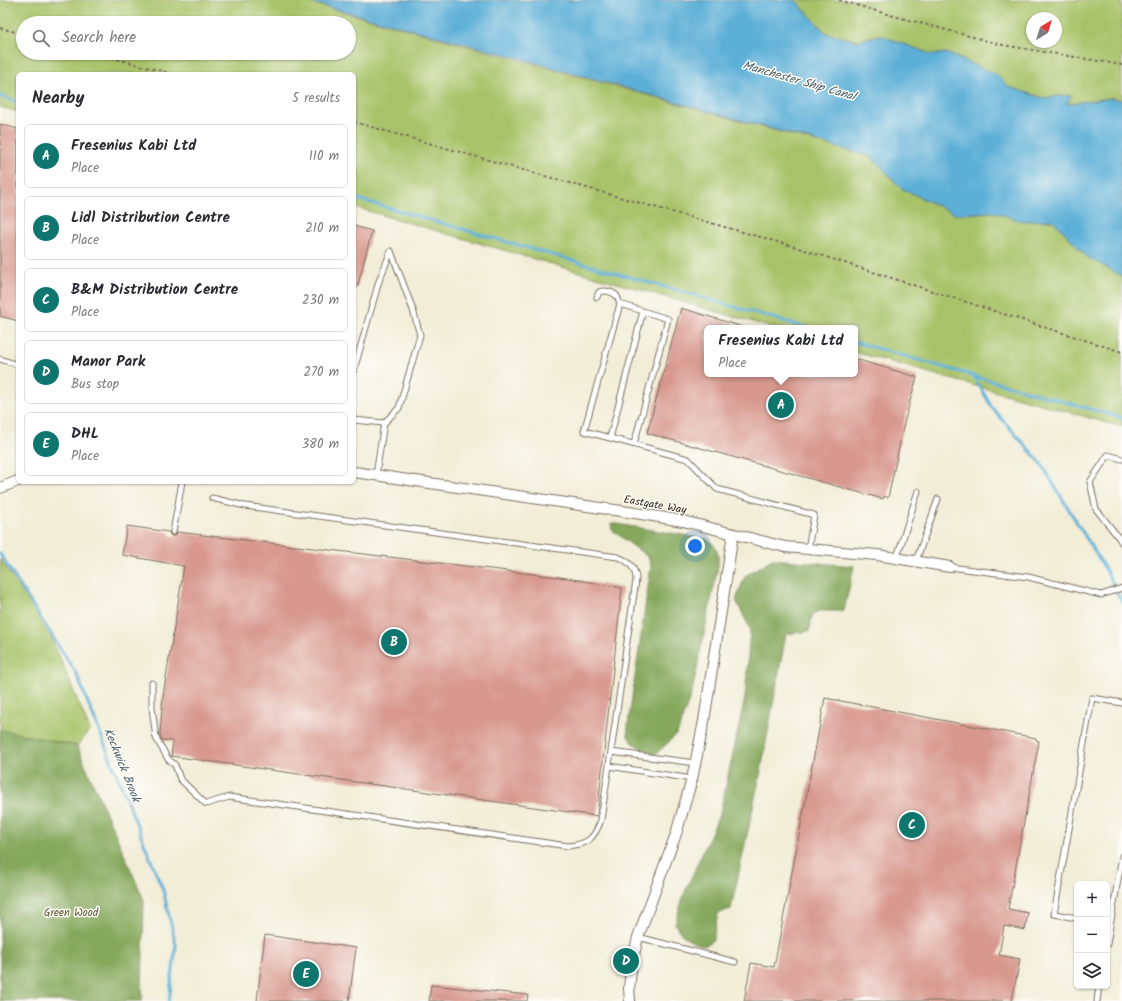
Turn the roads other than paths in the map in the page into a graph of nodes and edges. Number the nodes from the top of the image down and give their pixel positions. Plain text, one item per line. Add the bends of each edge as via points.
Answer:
1 (597, 297) dead end
2 (620, 304) junction
3 (643, 311) junction
4 (0, 359) edge
5 (356, 363) edge
6 (16, 364) edge
7 (356, 420) edge
8 (384, 423) junction
9 (610, 438) junction
10 (634, 444) junction
11 (1122, 459) edge
12 (356, 472) edge
13 (376, 475) junction
14 (16, 482) edge
15 (182, 484) edge
16 (0, 488) edge
17 (918, 490) dead end
18 (212, 498) dead end
19 (938, 499) dead end
20 (173, 532) dead end
21 (733, 534) junction
22 (1122, 543) edge
23 (808, 549) junction
24 (896, 558) junction
25 (916, 561) junction
26 (950, 567) joint
27 (1122, 588) edge
28 (152, 683) dead end
29 (1122, 703) edge
30 (611, 752) junction
31 (695, 763) junction
32 (609, 766) junction
33 (692, 779) junction
34 (1122, 856) edge
35 (1074, 917) edge
36 (1110, 919) edge
37 (638, 937) junction
38 (735, 962) dead end
39 (1099, 989) edge
40 (630, 1001) edge
41 (1097, 1001) edge

1 - 2 lane via 603,290 616,295
2 - 3 lane
2 - 9 lane via 584,431
3 - 9 lane
3 - 10 lane via 668,319
4 - 6 lane
5 - 8 lane via 379,281 391,251 420,335 399,408
7 - 8 lane
8 - 13 lane
9 - 10 lane
10 - 23 lane via 688,459 717,489 814,515
11 - 22 lane via 1108,455 1090,482 1096,509
12 - 13 street, Eastgate Way
13 - 21 street, Eastgate Way via 635,513 683,521
14 - 16 street
15 - 20 lane
17 - 24 lane
18 - 30 lane via 245,506 618,557 629,562 635,571 636,580
19 - 25 lane
21 - 23 street, Eastgate Way via 785,547
21 - 31 street via 704,721
23 - 24 street, Eastgate Way via 877,554
24 - 25 street, Eastgate Way
25 - 26 street, Eastgate Way
26 - 27 lane via 1028,577 1101,595
28 - 32 lane via 154,728 158,743 175,765 180,779 206,804 229,797 568,846 585,843 595,833 601,820
29 - 35 lane via 1092,698 1054,914
30 - 31 lane
30 - 32 lane
31 - 33 street
32 - 33 lane
33 - 37 street via 676,834
34 - 36 lane
37 - 38 lane
37 - 40 street via 632,963
39 - 41 lane

